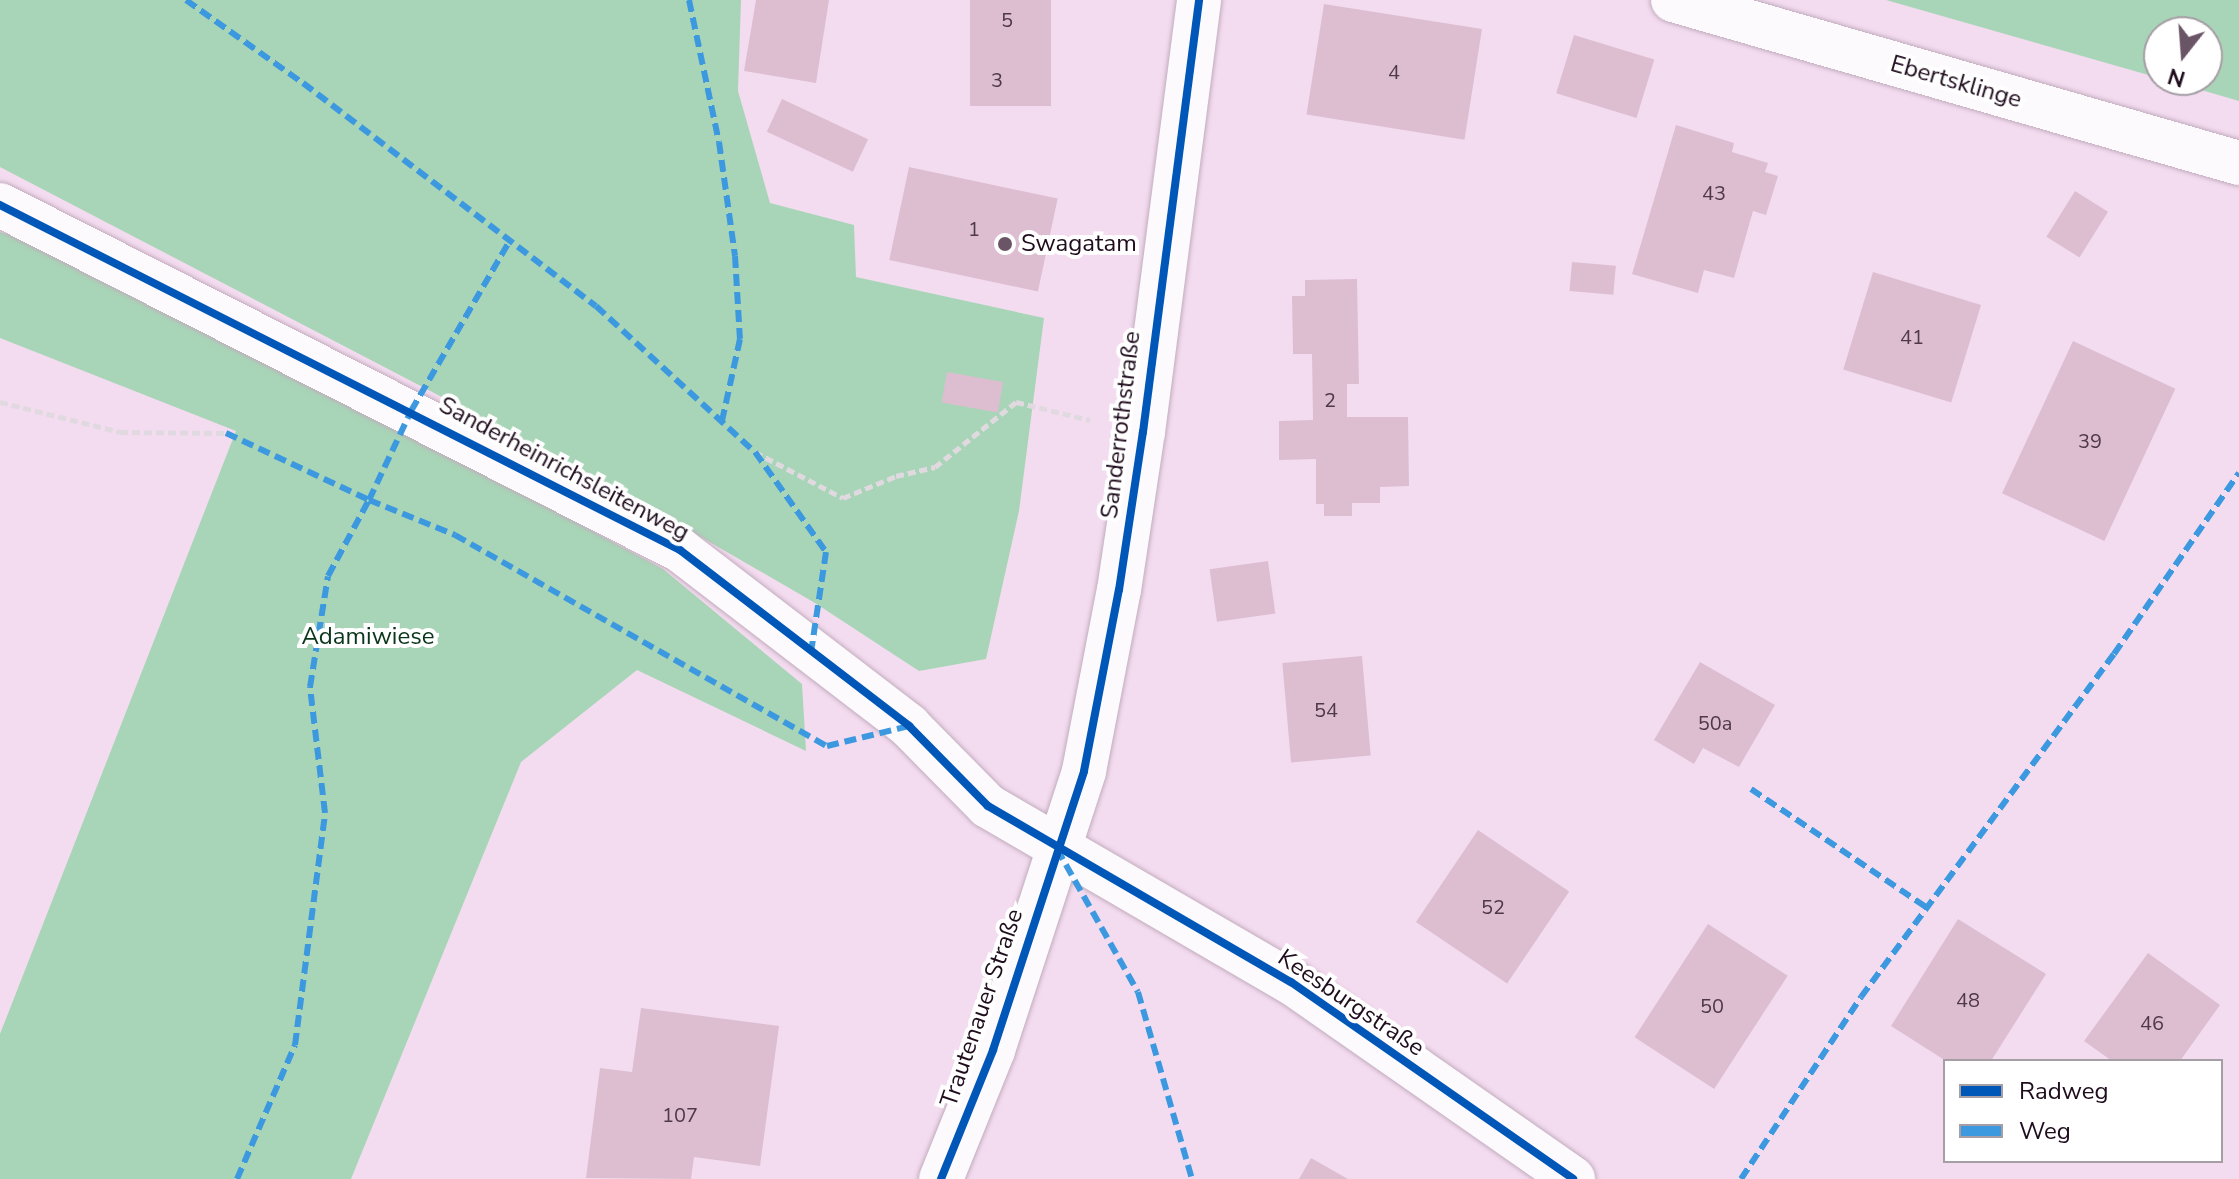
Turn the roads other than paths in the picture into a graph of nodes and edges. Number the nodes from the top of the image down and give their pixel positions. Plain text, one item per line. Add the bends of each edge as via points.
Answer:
1 (1199, 0) edge
2 (1673, 0) edge
3 (2239, 163) edge
4 (0, 205) edge
5 (1057, 849) junction
6 (941, 1179) edge
7 (1573, 1179) edge

1 - 5 street, Sanderrothstraße via 1119,590 1084,771
2 - 3 street, Ebertsklinge
4 - 5 street, Sanderheinrichsleitenweg via 680,550 909,726 988,806
5 - 6 street, Trautenauer Straße via 993,1050
5 - 7 street, Keesburgstraße via 1291,982

